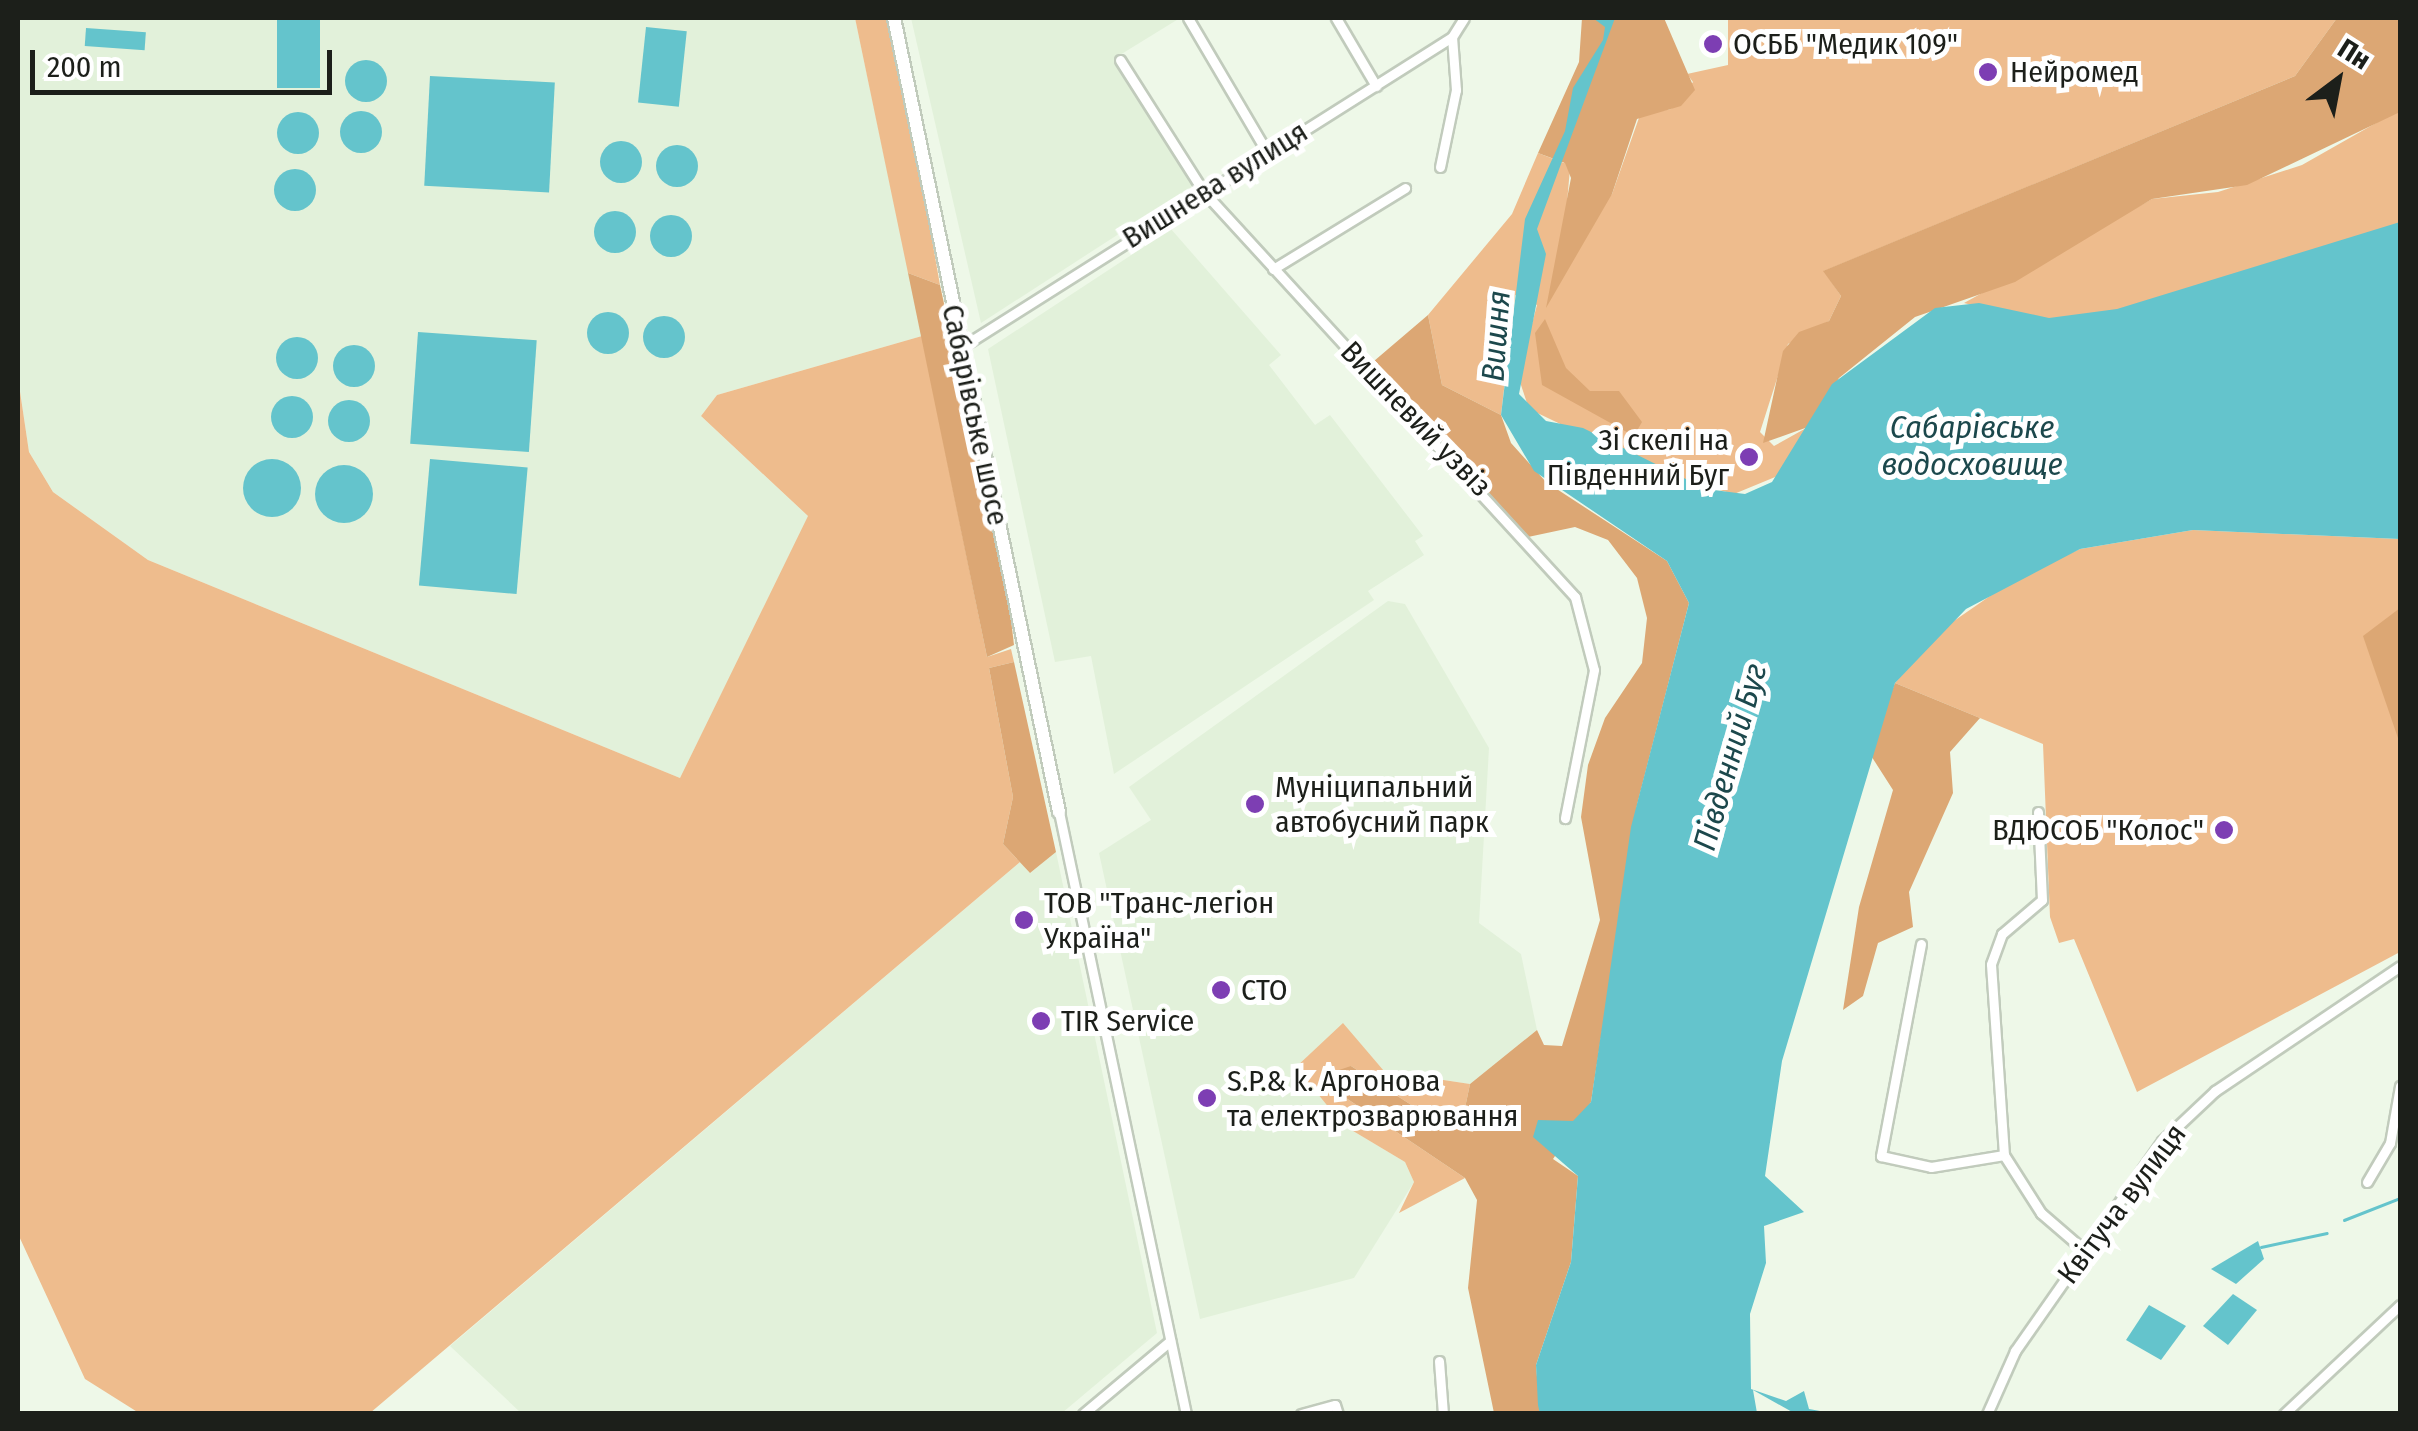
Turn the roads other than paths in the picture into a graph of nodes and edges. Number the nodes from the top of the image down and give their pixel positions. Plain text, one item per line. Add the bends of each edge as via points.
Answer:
1 (894, 18) edge
2 (1188, 18) edge
3 (1336, 18) edge
4 (1464, 18) edge
5 (1452, 37) junction
6 (1120, 60) dead end
7 (1376, 86) junction
8 (1267, 152) junction
9 (1440, 168) dead end
10 (1405, 188) dead end
11 (1203, 191) junction
12 (1272, 269) junction
13 (960, 348) junction
14 (1059, 812) joint
15 (2038, 812) dead end
16 (1565, 818) dead end
17 (1921, 944) dead end
18 (2400, 966) edge
19 (2400, 1086) edge
20 (2004, 1155) junction
21 (2367, 1182) dead end
22 (2084, 1251) junction
23 (2400, 1305) edge
24 (1170, 1341) junction
25 (1439, 1361) dead end
26 (1337, 1409) edge
27 (1083, 1414) edge
28 (1186, 1414) edge
29 (1302, 1414) edge
30 (1443, 1414) edge
31 (1986, 1414) edge
32 (2284, 1414) edge

1 - 13 street, Сабарівське шосе
2 - 8 street
3 - 7 street
4 - 5 street, Вишнева вулиця
5 - 7 street, Вишнева вулиця
5 - 9 street via 1456,90
6 - 11 street, Вишневий узвіз
7 - 8 street, Вишнева вулиця
8 - 11 street, Вишнева вулиця
10 - 12 street
11 - 12 street, Вишневий узвіз
11 - 13 street, Вишнева вулиця
12 - 16 street, Вишневий узвіз via 1575,597 1594,670
13 - 14 street, Сабарівське шосе
14 - 24 street
15 - 20 street via 2042,900 2002,934 1991,964
17 - 20 street via 1881,1156 1931,1168
18 - 22 street, Квітуча вулиця via 2215,1090 2162,1141
19 - 21 street via 2390,1143
20 - 22 street via 2042,1213
22 - 31 street, Квітуча вулиця via 2015,1351
23 - 32 street
24 - 27 street
24 - 28 street
25 - 30 street
26 - 29 street

